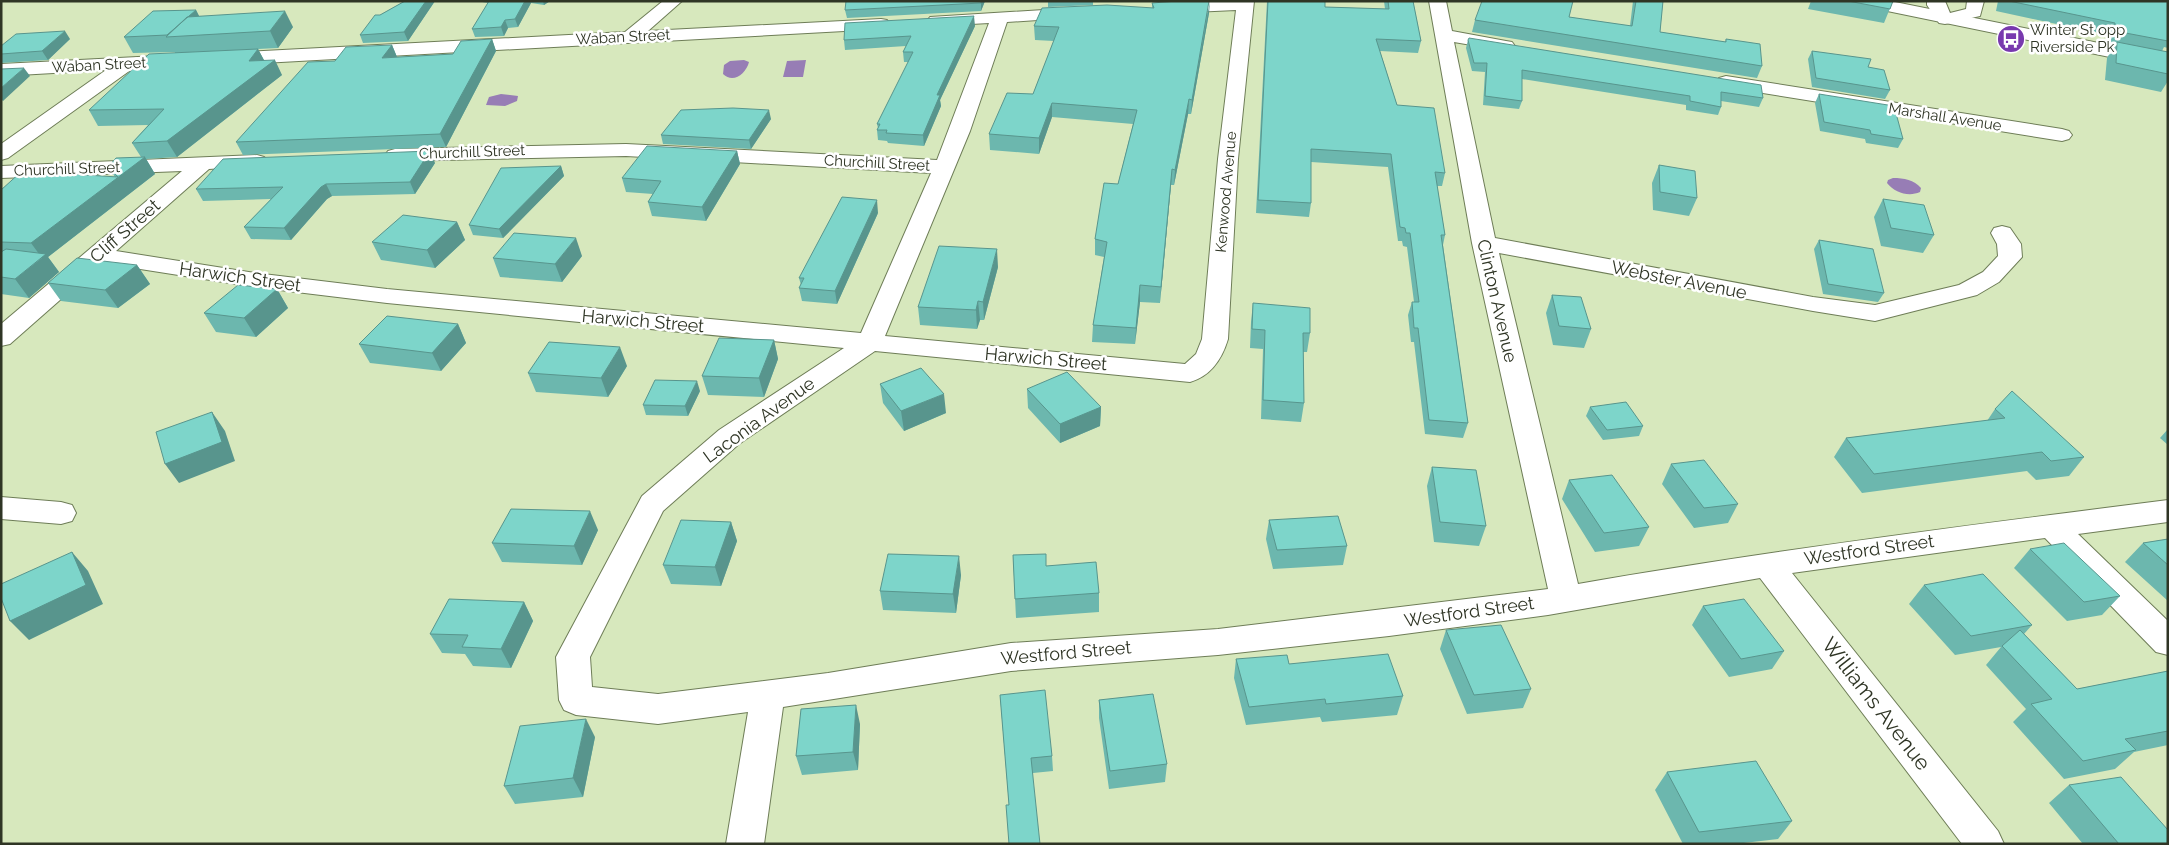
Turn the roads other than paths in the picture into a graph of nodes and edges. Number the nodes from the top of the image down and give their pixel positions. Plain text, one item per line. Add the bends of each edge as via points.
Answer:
1 (674, 1) edge
2 (1437, 1) edge
3 (1863, 1) edge
4 (1936, 1) edge
5 (1976, 1) edge
6 (1245, 3) edge
7 (1155, 9) edge
8 (1096, 12) edge
9 (1000, 18) junction
10 (1945, 19) junction
11 (923, 22) edge
12 (894, 23) edge
13 (1443, 36) junction
14 (630, 37) junction
15 (1526, 49) edge
16 (193, 60) edge
17 (211, 60) edge
18 (2168, 63) edge
19 (127, 64) junction
20 (1, 70) edge
21 (1712, 80) edge
22 (2062, 135) dead end
23 (1, 154) edge
24 (378, 156) edge
25 (282, 160) edge
26 (204, 163) junction
27 (942, 168) junction
28 (1, 172) edge
29 (2002, 233) dead end
30 (1484, 243) junction
31 (97, 255) junction
32 (1, 338) edge
33 (869, 342) junction
34 (1190, 373) joint
35 (1, 508) edge
36 (2168, 511) edge
37 (61, 513) dead end
38 (2051, 526) junction
39 (1768, 565) junction
40 (1566, 599) junction
41 (2168, 642) edge
42 (768, 695) junction
43 (744, 844) edge
44 (1985, 844) edge

1 - 14 street
2 - 13 street, Clinton Avenue
3 - 10 street
4 - 10 street
5 - 10 street via 1974,12
6 - 7 street
6 - 34 street, Kenwood Avenue via 1228,159 1215,339 1203,366
8 - 9 street
9 - 11 street
9 - 27 street via 960,131
10 - 18 street
12 - 14 street, Waban Street
13 - 15 street
13 - 30 street, Clinton Avenue
14 - 17 street, Waban Street
16 - 19 street, Waban Street
19 - 20 street, Waban Street
19 - 23 street
21 - 22 street, Marshall Avenue
24 - 27 street, Churchill Street via 626,150
25 - 26 street, Churchill Street
26 - 28 street, Churchill Street
26 - 31 street, Cliff Street
27 - 33 street via 917,235
29 - 30 street, Webster Avenue via 2009,244 2010,257 1992,277 1968,290 1875,313
30 - 40 street, Clinton Avenue
31 - 32 street, Cliff Street
31 - 33 street, Harwich Street via 255,280 387,296
33 - 34 street, Harwich Street
33 - 42 street, Laconia Avenue via 729,438 652,504 573,657 576,700 658,709
35 - 37 street
36 - 38 street, Westford Street
38 - 39 street, Westford Street
38 - 41 street
39 - 40 street, Westford Street
39 - 44 street, Williams Avenue
40 - 42 street, Westford Street via 1218,642 1011,656
42 - 43 street

